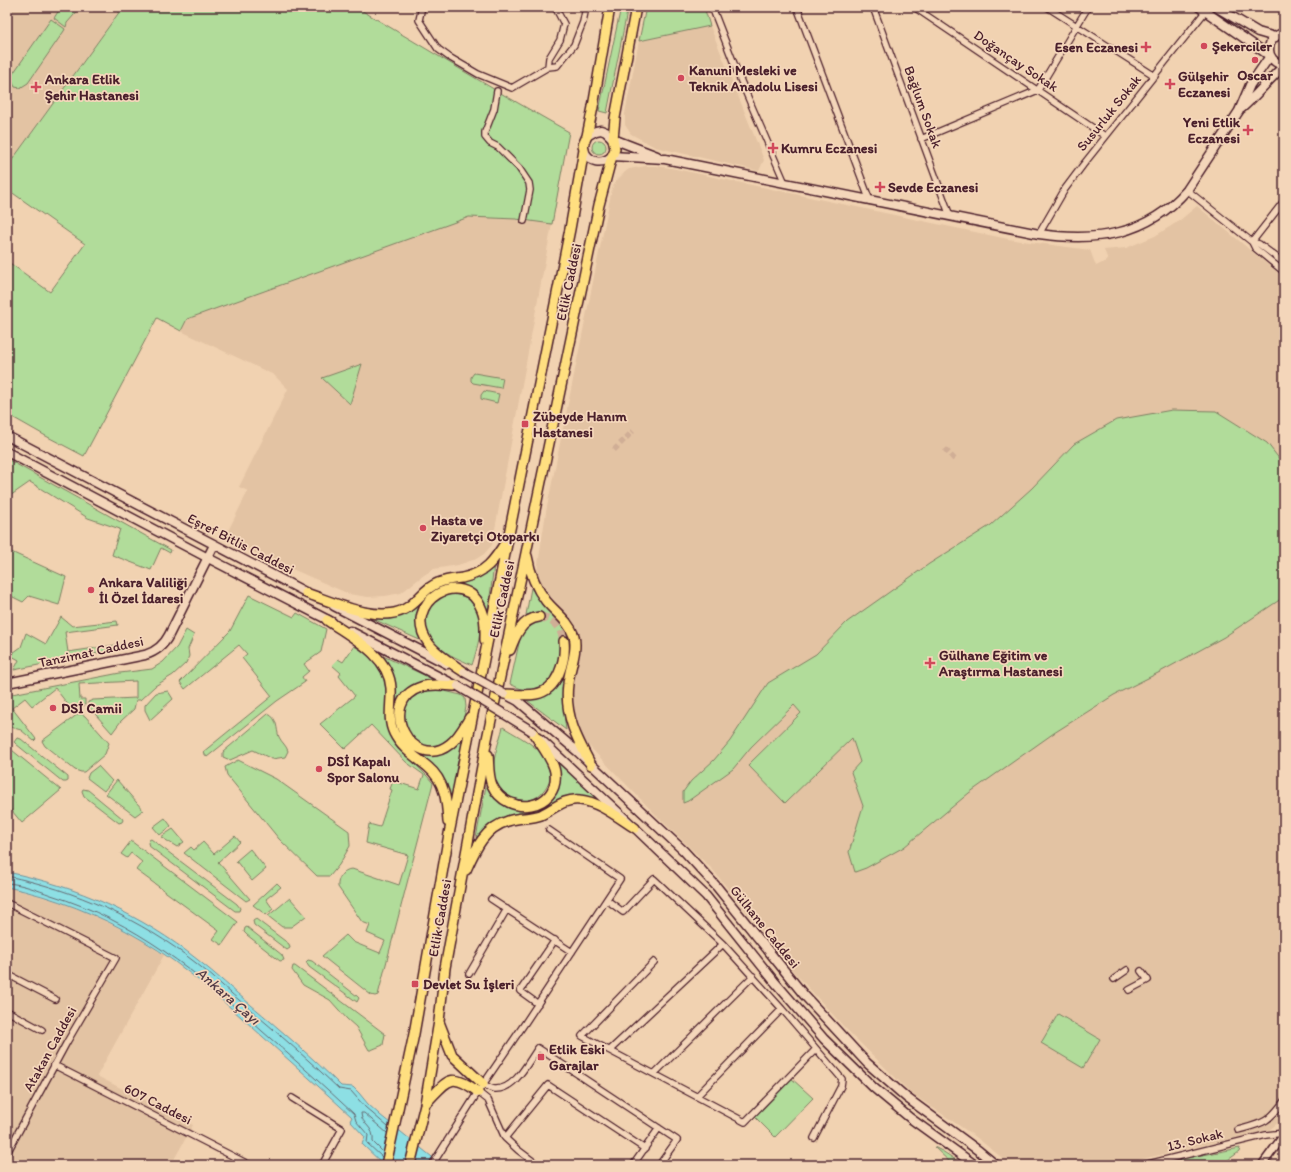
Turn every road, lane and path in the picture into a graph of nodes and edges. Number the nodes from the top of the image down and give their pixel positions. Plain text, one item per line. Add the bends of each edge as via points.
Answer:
1 (422, 7) edge
2 (555, 7) edge
3 (586, 7) edge
4 (610, 7) edge
5 (636, 7) edge
6 (712, 7) edge
7 (797, 7) edge
8 (873, 7) edge
9 (914, 7) edge
10 (1046, 7) edge
11 (1088, 7) edge
12 (1216, 7) edge
13 (1202, 9) edge
14 (1077, 25) junction
15 (1284, 34) edge
16 (1275, 37) junction
17 (1270, 56) junction
18 (1284, 66) edge
19 (548, 68) junction
20 (1155, 76) junction
21 (1038, 90) junction
22 (497, 91) dead end
23 (1239, 111) junction
24 (587, 136) junction
25 (1105, 136) junction
26 (922, 138) junction
27 (613, 139) junction
28 (584, 150) junction
29 (612, 156) junction
30 (665, 159) junction
31 (785, 183) junction
32 (1187, 190) junction
33 (870, 201) junction
34 (1284, 202) edge
35 (950, 216) junction
36 (524, 220) dead end
37 (1039, 234) junction
38 (1252, 242) junction
39 (1284, 263) edge
40 (1284, 272) edge
41 (7, 436) edge
42 (7, 452) edge
43 (510, 536) junction
44 (214, 545) junction
45 (526, 551) junction
46 (208, 558) junction
47 (306, 593) junction
48 (539, 617) dead end
49 (327, 620) junction
50 (564, 640) tunnel mouth
51 (484, 659) junction
52 (464, 672) junction
53 (501, 674) junction
54 (7, 683) edge
55 (458, 686) junction
56 (504, 694) joint
57 (521, 698) junction
58 (473, 713) junction
59 (532, 731) junction
60 (488, 739) junction
61 (590, 765) junction
62 (635, 828) junction
63 (550, 830) dead end
64 (449, 834) junction
65 (460, 884) junction
66 (491, 899) dead end
67 (607, 900) junction
68 (7, 902) edge
69 (507, 909) junction
70 (555, 940) junction
71 (723, 944) junction
72 (572, 952) junction
73 (654, 962) dead end
74 (1127, 970) dead end
75 (1141, 971) dead end
76 (7, 974) edge
77 (469, 974) dead end
78 (753, 976) junction
79 (1114, 979) dead end
80 (1129, 990) dead end
81 (55, 999) dead end
82 (538, 1004) junction
83 (782, 1009) junction
84 (7, 1012) edge
85 (439, 1021) junction
86 (42, 1030) dead end
87 (816, 1049) junction
88 (610, 1050) junction
89 (54, 1065) junction
90 (654, 1074) junction
91 (483, 1084) junction
92 (478, 1092) junction
93 (697, 1096) junction
94 (292, 1098) dead end
95 (1284, 1101) edge
96 (425, 1104) junction
97 (659, 1128) junction
98 (1238, 1130) dead end
99 (1284, 1134) edge
100 (505, 1138) junction
101 (814, 1138) dead end
102 (645, 1149) junction
103 (7, 1153) edge
104 (1171, 1158) junction
105 (250, 1165) edge
106 (322, 1165) edge
107 (386, 1165) edge
108 (410, 1165) edge
109 (432, 1165) edge
110 (538, 1165) edge
111 (633, 1165) edge
112 (659, 1165) edge
113 (975, 1165) edge
114 (996, 1165) edge
115 (1144, 1165) edge
116 (1168, 1165) edge
117 (1262, 1165) edge

1 - 19 street via 419,20 438,49 478,74 512,88
2 - 19 street via 564,24 560,40 549,58
3 - 19 street via 574,46 557,66
4 - 24 main road, Etlik Caddesi
5 - 27 main road, Etlik Caddesi
6 - 31 street
7 - 33 street
8 - 26 street, Bağlum Sokak
9 - 21 street, Doğançay Sokak
10 - 14 street
11 - 14 street
12 - 16 main road via 1258,32
13 - 17 main road
13 - 20 street, Susurluk Sokak
14 - 20 street
14 - 21 street
15 - 16 main road
16 - 17 main road via 1270,45
17 - 18 main road via 1276,63
17 - 23 main road via 1250,85
18 - 23 main road
20 - 25 street, Susurluk Sokak
21 - 25 street, Doğançay Sokak
21 - 26 street
22 - 36 street via 485,137 519,168 529,183
23 - 32 main road
24 - 27 main road via 601,130
24 - 28 main road, Etlik Caddesi via 584,140
25 - 37 street, Susurluk Sokak via 1065,189
26 - 35 street, Bağlum Sokak
27 - 29 main road, Etlik Caddesi via 615,148
27 - 30 main road
28 - 29 main road via 593,161 603,161
28 - 43 main road, Etlik Caddesi
29 - 30 main road
29 - 45 main road, Etlik Caddesi via 599,205
30 - 31 main road
31 - 33 main road
32 - 37 main road via 1171,207 1159,215 1124,231 1077,238
32 - 38 street
33 - 35 main road
34 - 38 street
35 - 37 main road
38 - 39 street via 1259,244
38 - 40 street via 1255,248
41 - 44 main road, Eşref Bitlis Caddesi
42 - 46 main road, Eşref Bitlis Caddesi
43 - 47 main road via 481,572 433,585 413,604 398,613 372,614
43 - 51 main road, Etlik Caddesi
44 - 46 main road, Tanzimat Caddesi
44 - 47 main road, Eşref Bitlis Caddesi
45 - 53 main road, Etlik Caddesi
45 - 61 main road via 536,585 574,636 567,708 574,731
46 - 49 main road, Eşref Bitlis Caddesi
46 - 54 main road, Tanzimat Caddesi via 168,637 153,652
47 - 52 main road, Eşref Bitlis Caddesi
48 - 53 main road via 526,622 518,632
49 - 55 main road, Eşref Bitlis Caddesi
49 - 64 main road via 369,648 389,676 393,732 408,753 429,767 441,783 445,794
50 - 57 main road via 562,664 554,682 541,692
51 - 52 main road via 482,609 476,599 455,588 434,595 422,612 424,636 431,647
51 - 58 main road, Etlik Caddesi
52 - 56 main road, Eşref Bitlis Caddesi, bridge
53 - 60 main road, Etlik Caddesi
55 - 58 main road via 426,686 417,689 402,705 401,728 414,746 427,751 438,750 449,745 458,736
55 - 59 main road, Eşref Bitlis Caddesi, bridge
56 - 57 main road
57 - 61 main road, Gülhane Caddesi
58 - 64 main road, Etlik Caddesi
59 - 60 main road via 555,770 555,782 552,791 540,803 526,806 508,802 499,796 492,785 489,774
59 - 62 main road, Gülhane Caddesi
60 - 65 main road, Etlik Caddesi
61 - 114 main road, Gülhane Caddesi via 700,868 804,995 867,1063 907,1098
62 - 65 main road via 603,808 586,801 574,800 530,818 509,820 486,834 476,847
62 - 113 main road, Gülhane Caddesi via 706,896 824,1039 874,1088
63 - 67 street via 620,879
64 - 107 main road, Etlik Caddesi via 414,1034
65 - 85 main road, Etlik Caddesi via 445,968
66 - 69 street
67 - 71 street via 623,912 654,879
67 - 72 street
68 - 89 street, Atakan Caddesi via 116,958
69 - 70 street
69 - 77 street
70 - 72 street
70 - 82 street via 520,991
71 - 78 street
71 - 88 street
72 - 82 street
73 - 88 street via 582,1036
74 - 79 street
75 - 80 street via 1148,980
76 - 81 street
78 - 83 street
78 - 90 street
82 - 91 street
83 - 87 street
83 - 93 street
84 - 86 street
85 - 91 main road via 452,1055
85 - 96 main road, Etlik Caddesi
87 - 93 street via 745,1122
87 - 101 street via 842,1079 842,1086
88 - 90 street
89 - 103 street, Atakan Caddesi
89 - 105 street, 607 Caddesi
90 - 93 street
91 - 92 street
91 - 97 street via 494,1089 505,1088 516,1079 538,1048
92 - 96 main road via 455,1079
92 - 100 street via 488,1100
92 - 109 street
94 - 106 street via 342,1129
95 - 98 street via 1276,1113 1263,1123
96 - 108 main road, Etlik Caddesi
97 - 102 street
97 - 112 street via 677,1140
99 - 104 street, 13. Sokak via 1253,1138
99 - 117 street
100 - 102 street via 548,1085
100 - 110 street
102 - 111 street
104 - 115 street, 13. Sokak
104 - 116 street

